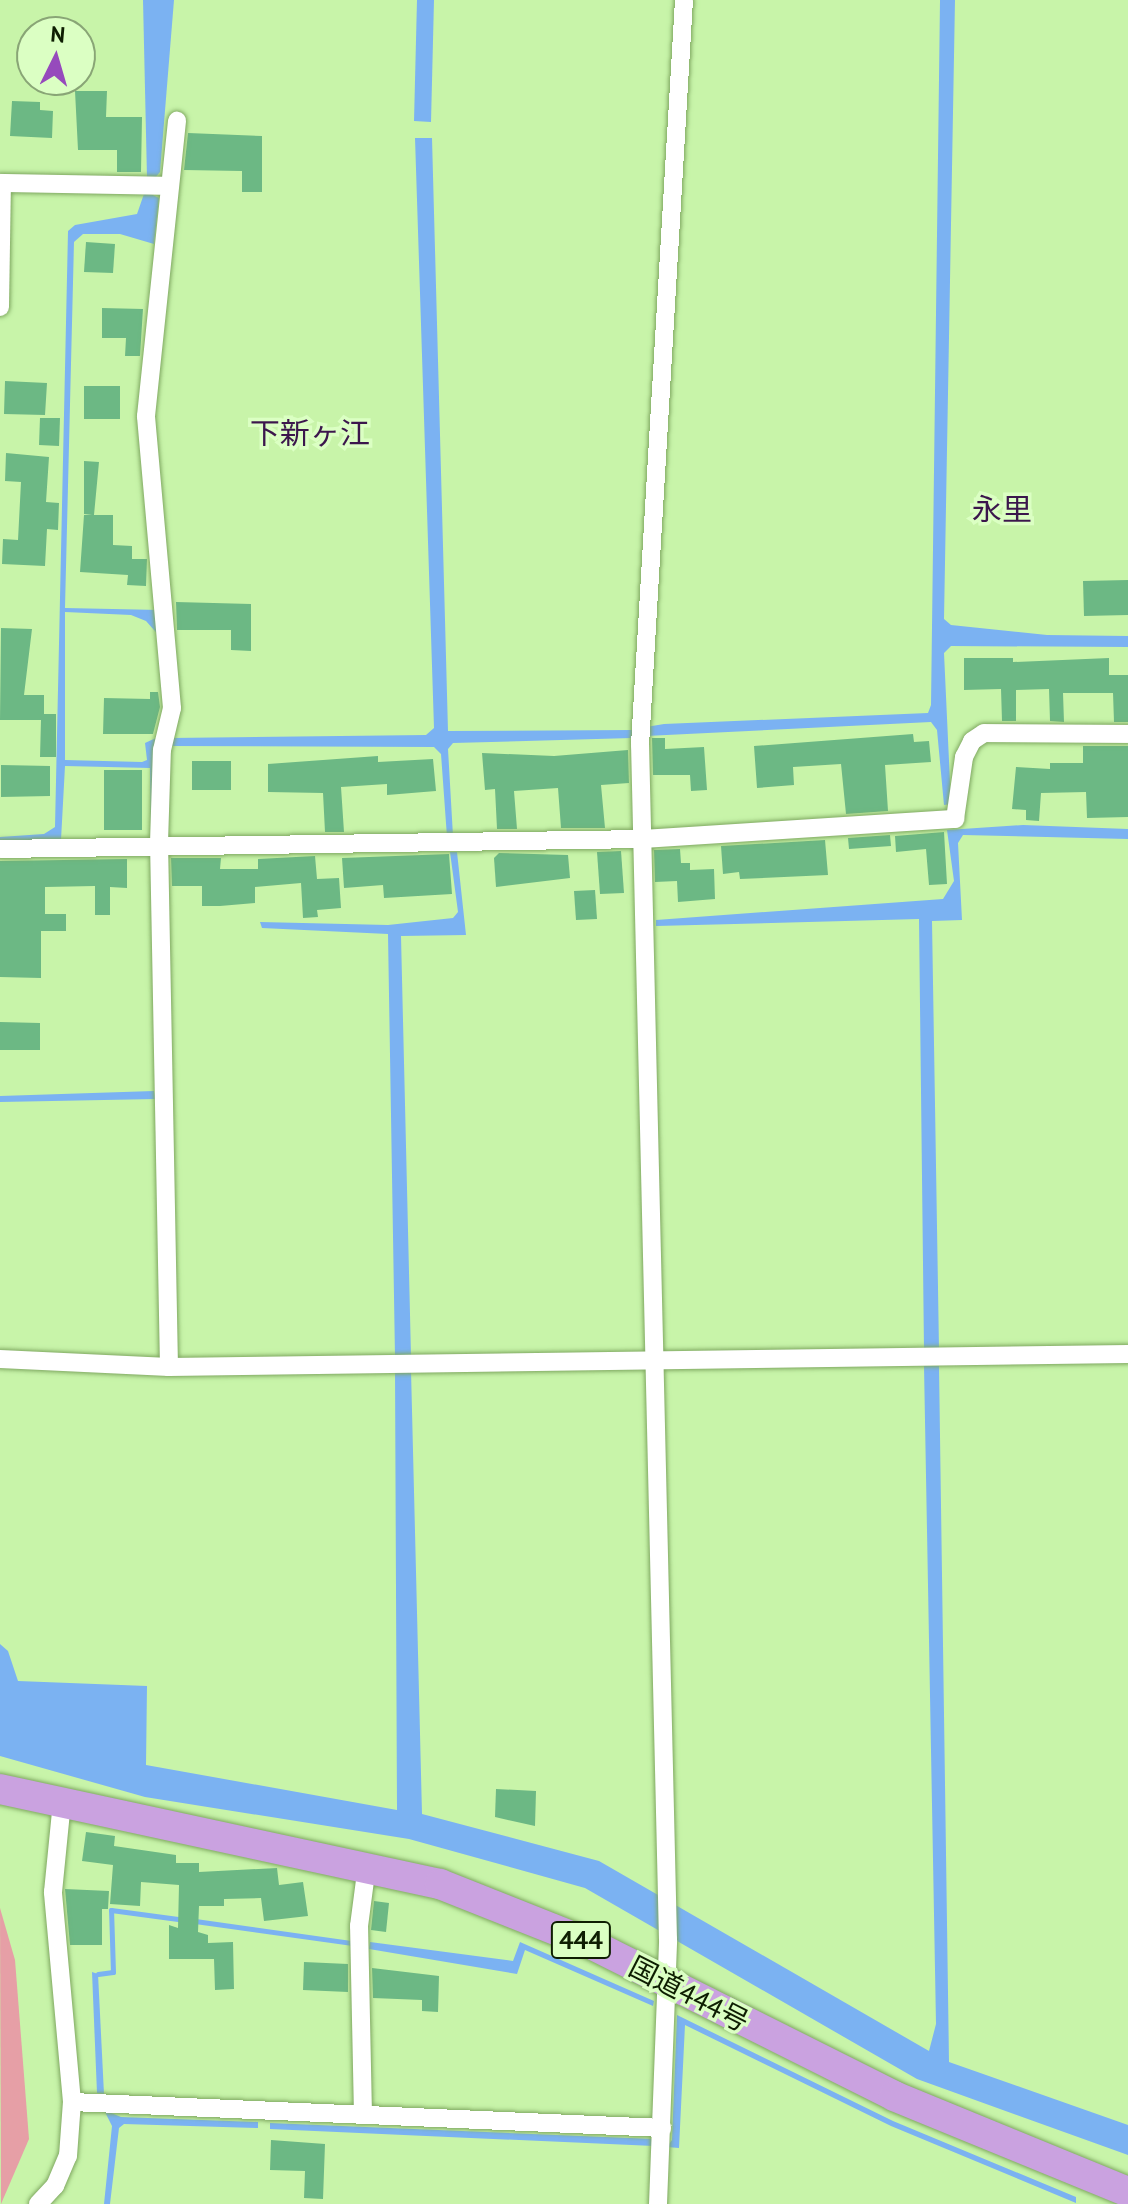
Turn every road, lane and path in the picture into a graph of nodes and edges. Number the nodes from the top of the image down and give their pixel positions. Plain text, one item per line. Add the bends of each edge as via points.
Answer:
1 (684, 0) edge
2 (177, 121) dead end
3 (1, 183) edge
4 (167, 186) junction
5 (0, 307) edge
6 (1128, 734) edge
7 (644, 839) junction
8 (159, 843) junction
9 (0, 849) edge
10 (1128, 1354) edge
11 (0, 1359) edge
12 (656, 1360) junction
13 (169, 1367) junction
14 (0, 1789) edge
15 (62, 1802) junction
16 (367, 1865) junction
17 (668, 1983) junction
18 (72, 2102) junction
19 (363, 2115) junction
20 (662, 2128) junction
21 (1128, 2192) edge
22 (38, 2204) edge
23 (658, 2204) edge

1 - 7 street via 641,704
2 - 4 street
3 - 4 street
3 - 5 street
4 - 8 street via 146,416 172,708 162,750
6 - 7 street via 984,733 972,741 964,757 955,819
7 - 8 street via 256,847
7 - 12 street
8 - 9 street
8 - 13 street
10 - 12 street
11 - 13 street
12 - 13 street
12 - 17 street
14 - 15 highway, 国道444号 / 444
15 - 16 highway, 国道444号 / 444
15 - 18 street via 53,1892
16 - 17 highway, 国道444号 / 444 via 519,1913
16 - 19 street via 359,1926
17 - 20 street
17 - 21 highway, 国道444号 / 444 via 894,2096
18 - 19 street
18 - 22 street via 68,2156 55,2186
19 - 20 street
20 - 23 street

